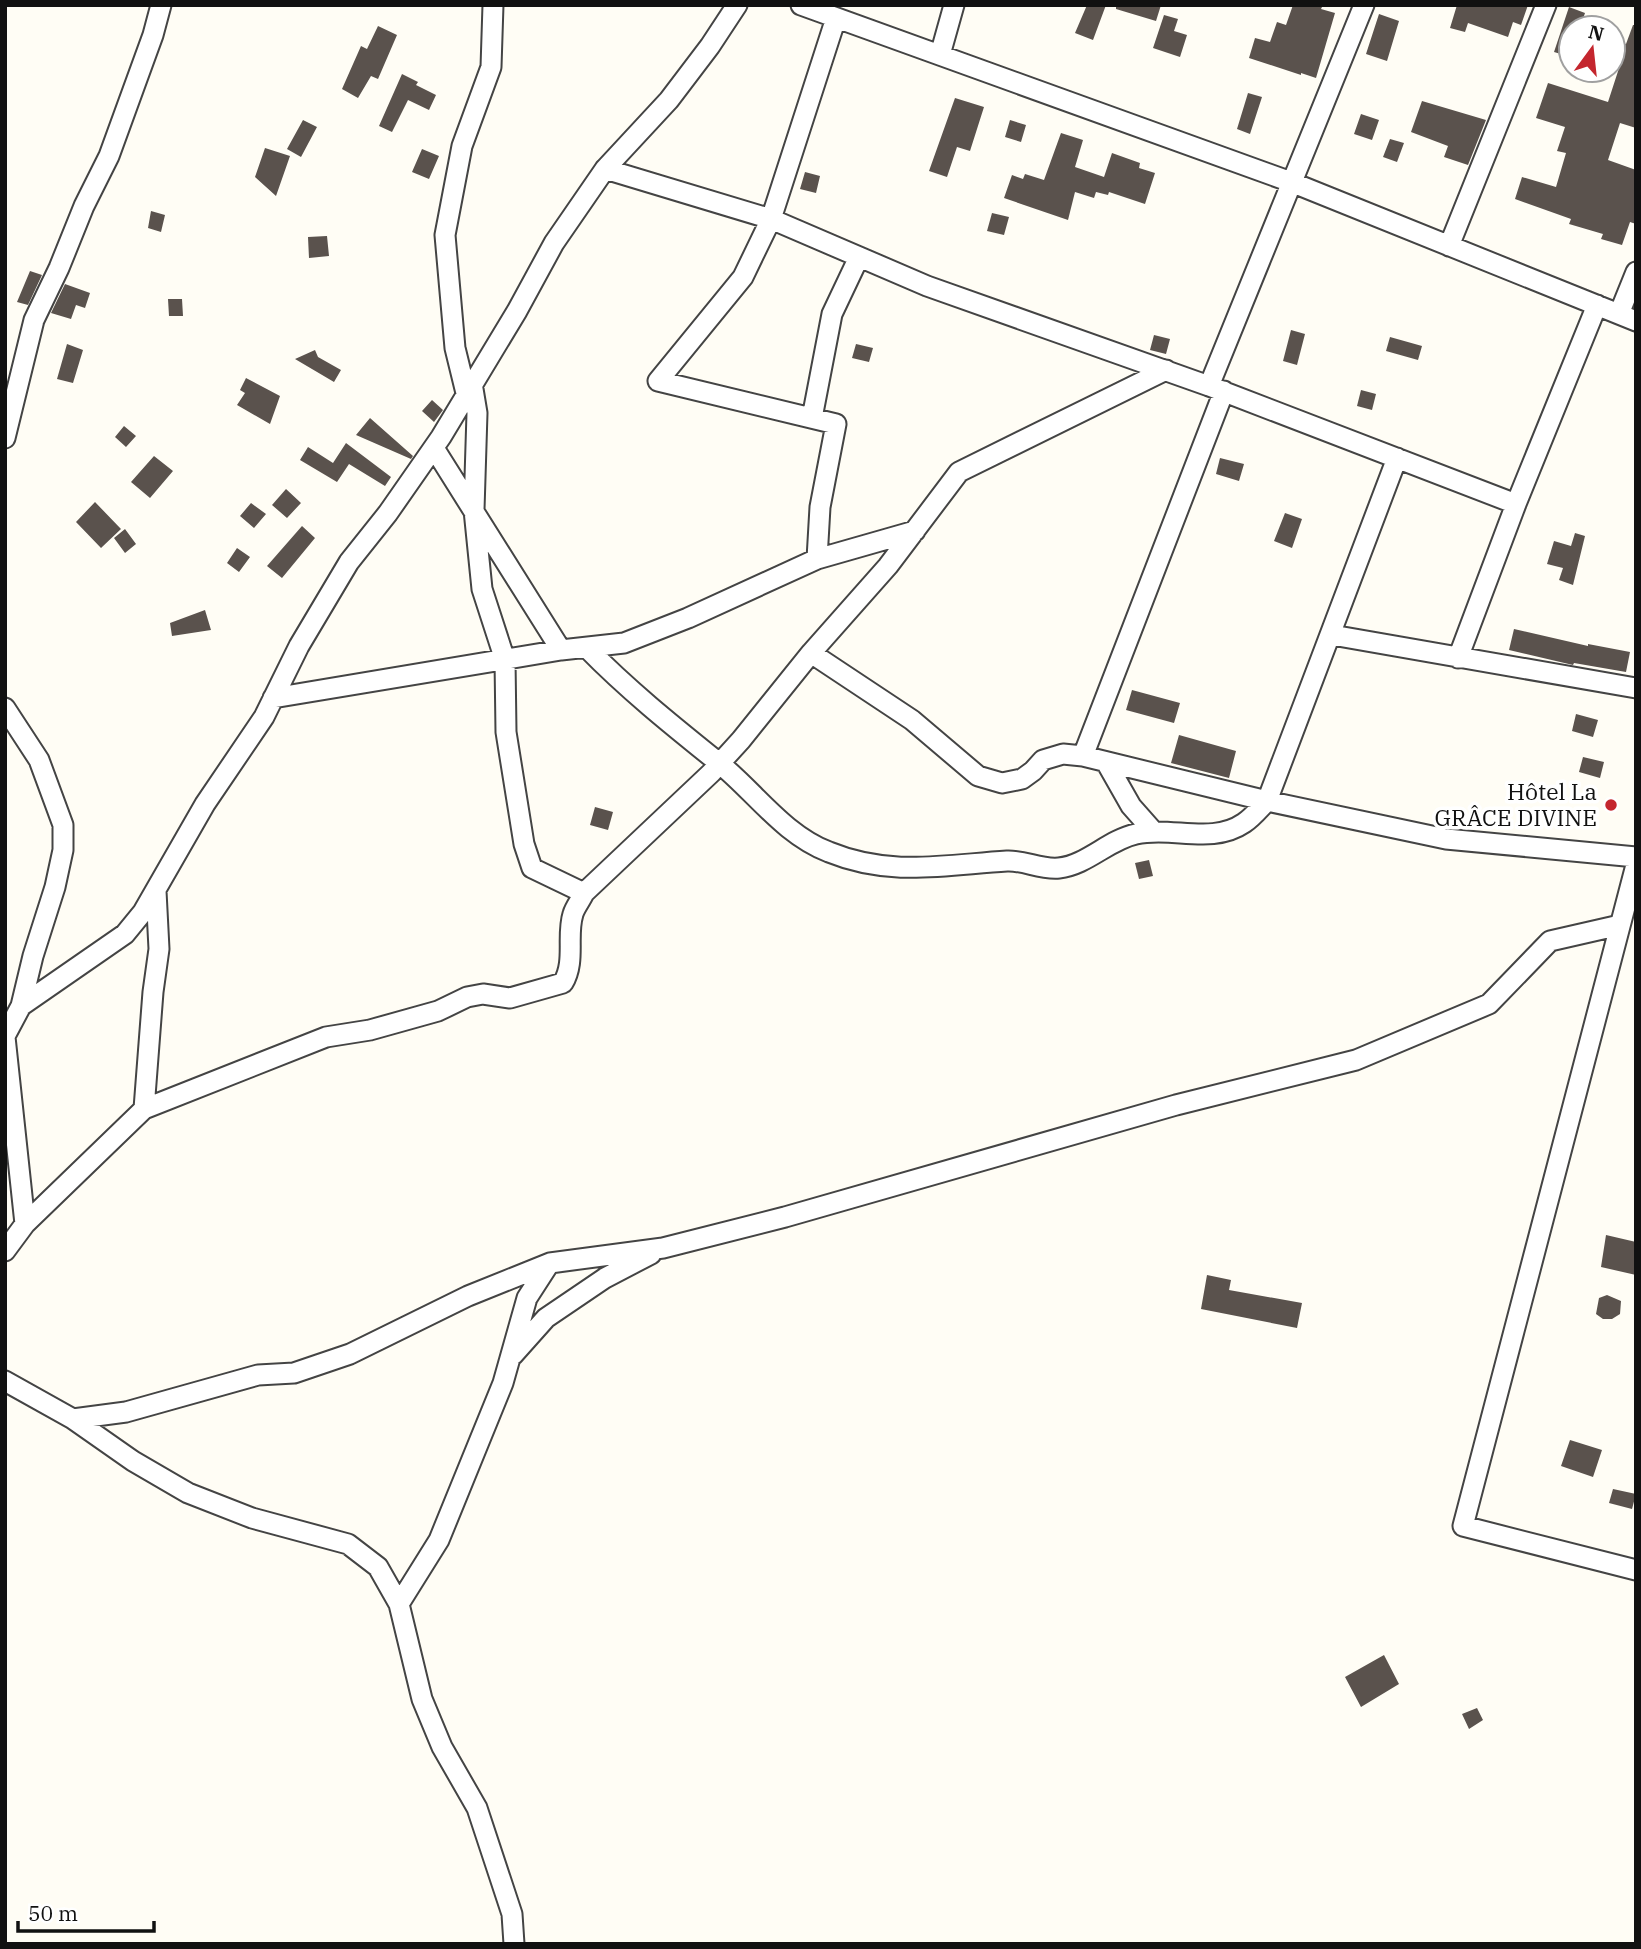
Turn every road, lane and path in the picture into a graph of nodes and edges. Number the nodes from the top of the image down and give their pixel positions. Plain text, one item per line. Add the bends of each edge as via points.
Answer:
1 (161, 5) edge
2 (494, 5) edge
3 (737, 5) edge
4 (801, 5) edge
5 (954, 5) edge
6 (1364, 5) edge
7 (1546, 5) edge
8 (836, 18) junction
9 (940, 55) junction
10 (605, 169) junction
11 (1291, 182) junction
12 (771, 219) junction
13 (1449, 246) junction
14 (859, 257) junction
15 (1636, 272) edge
16 (1597, 305) junction
17 (1627, 318) edge
18 (1166, 370) junction
19 (469, 388) junction
20 (1217, 389) junction
21 (812, 418) junction
22 (5, 438) edge
23 (433, 448) junction
24 (1397, 458) junction
25 (1517, 504) junction
26 (474, 510) junction
27 (915, 531) junction
28 (817, 559) junction
29 (1332, 635) junction
30 (587, 649) junction
31 (561, 650) junction
32 (811, 653) junction
33 (1458, 658) junction
34 (505, 660) junction
35 (1636, 688) edge
36 (273, 698) junction
37 (5, 708) edge
38 (1083, 757) junction
39 (1106, 762) junction
40 (720, 764) junction
41 (1267, 801) junction
42 (1154, 832) junction
43 (1636, 857) edge
44 (1636, 864) edge
45 (156, 891) junction
46 (584, 893) junction
47 (1620, 925) junction
48 (21, 1006) junction
49 (5, 1036) edge
50 (144, 1109) junction
51 (17, 1229) edge
52 (663, 1248) junction
53 (5, 1251) edge
54 (550, 1264) junction
55 (510, 1358) junction
56 (10, 1391) edge
57 (73, 1419) junction
58 (1636, 1570) edge
59 (399, 1604) junction
60 (514, 1944) edge

1 - 22 street via 109,156 34,320
2 - 19 street via 491,68 462,146 445,235 455,348
3 - 10 street via 669,100
4 - 8 street
5 - 9 street
6 - 11 street
7 - 13 street
8 - 9 street
8 - 12 street
9 - 11 street
10 - 12 street
10 - 19 street via 554,243
11 - 13 street
11 - 20 street
12 - 14 street
12 - 21 street via 743,277 658,382
13 - 16 street
14 - 18 street via 927,286
14 - 21 street via 832,314
15 - 17 street
16 - 17 street
16 - 25 street
18 - 20 street
18 - 27 street via 960,472
19 - 23 street
19 - 26 street via 477,413
20 - 24 street
20 - 38 street
21 - 28 street via 836,424 820,507
23 - 26 street
23 - 36 street via 349,562
24 - 25 street
24 - 29 street
25 - 33 street
26 - 31 street
26 - 34 street via 482,589
27 - 28 street
27 - 32 street
28 - 30 street via 688,618 624,643
29 - 33 street
29 - 41 street
30 - 31 street
30 - 40 street
31 - 34 street
32 - 38 street via 912,720 978,776 1002,783 1021,779 1043,760 1063,754
32 - 40 street
33 - 35 street
34 - 36 street
34 - 46 street via 506,732 532,868
36 - 45 street
37 - 48 street via 39,760 64,825 55,887
38 - 39 street
39 - 41 street
39 - 42 street via 1131,806
40 - 42 street via 791,830 828,852 878,866 918,869 1011,861 1059,868 1123,838
40 - 46 street
41 - 42 street via 1226,832
41 - 43 street via 1447,839
44 - 47 street
45 - 48 street via 125,934
45 - 50 street via 159,949
46 - 50 street via 573,915 568,975 563,983 510,998 467,997 393,1023 326,1037
47 - 52 street via 1550,942 1489,1004 1356,1060 1176,1105
47 - 58 street via 1463,1525
48 - 49 street
49 - 51 street
50 - 51 street
51 - 53 street
52 - 54 street
52 - 55 street via 605,1278 546,1318
54 - 55 street via 527,1298
54 - 57 street via 468,1296 350,1354 294,1373 258,1375 126,1412
55 - 59 street via 439,1540
56 - 57 street
57 - 59 street via 188,1493 253,1518 348,1544 378,1567
59 - 60 street via 422,1699 442,1747 477,1808 512,1914

